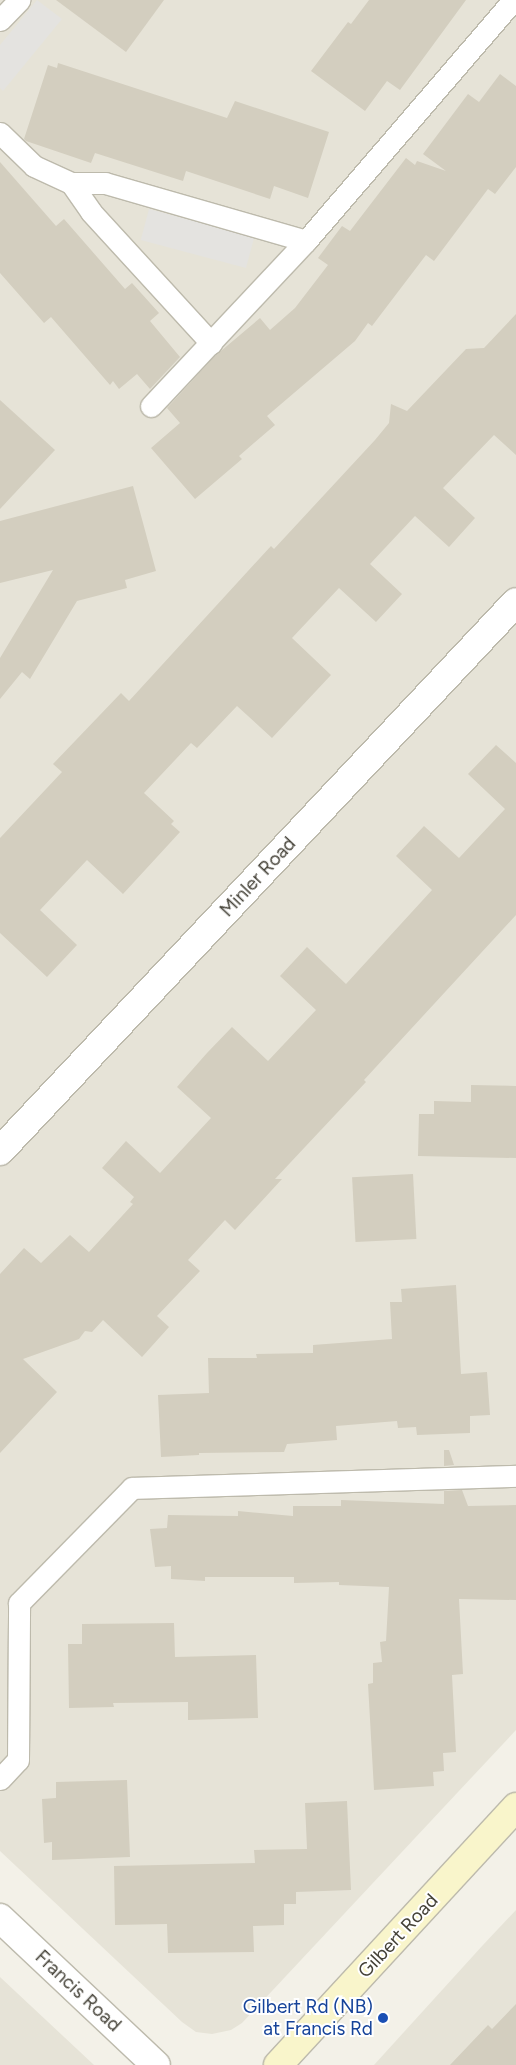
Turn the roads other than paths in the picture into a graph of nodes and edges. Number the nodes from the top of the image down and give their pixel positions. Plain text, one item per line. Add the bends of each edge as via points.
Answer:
1 (19, 0) edge
2 (513, 0) edge
3 (0, 20) edge
4 (0, 133) edge
5 (71, 183) junction
6 (306, 241) junction
7 (211, 343) junction
8 (151, 406) dead end
9 (516, 602) edge
10 (0, 1152) edge
11 (516, 1476) edge
12 (0, 1778) edge
13 (516, 1807) edge
14 (0, 1918) edge
15 (156, 2065) edge
16 (278, 2065) edge

1 - 3 lane
2 - 6 lane
4 - 5 lane via 34,166
5 - 6 lane via 105,183
5 - 7 lane via 91,212
6 - 7 lane
7 - 8 lane
9 - 10 street, Minler Road
11 - 12 lane via 132,1488 19,1604 18,1760
13 - 16 main road, Gilbert Road
14 - 15 street, Francis Road

